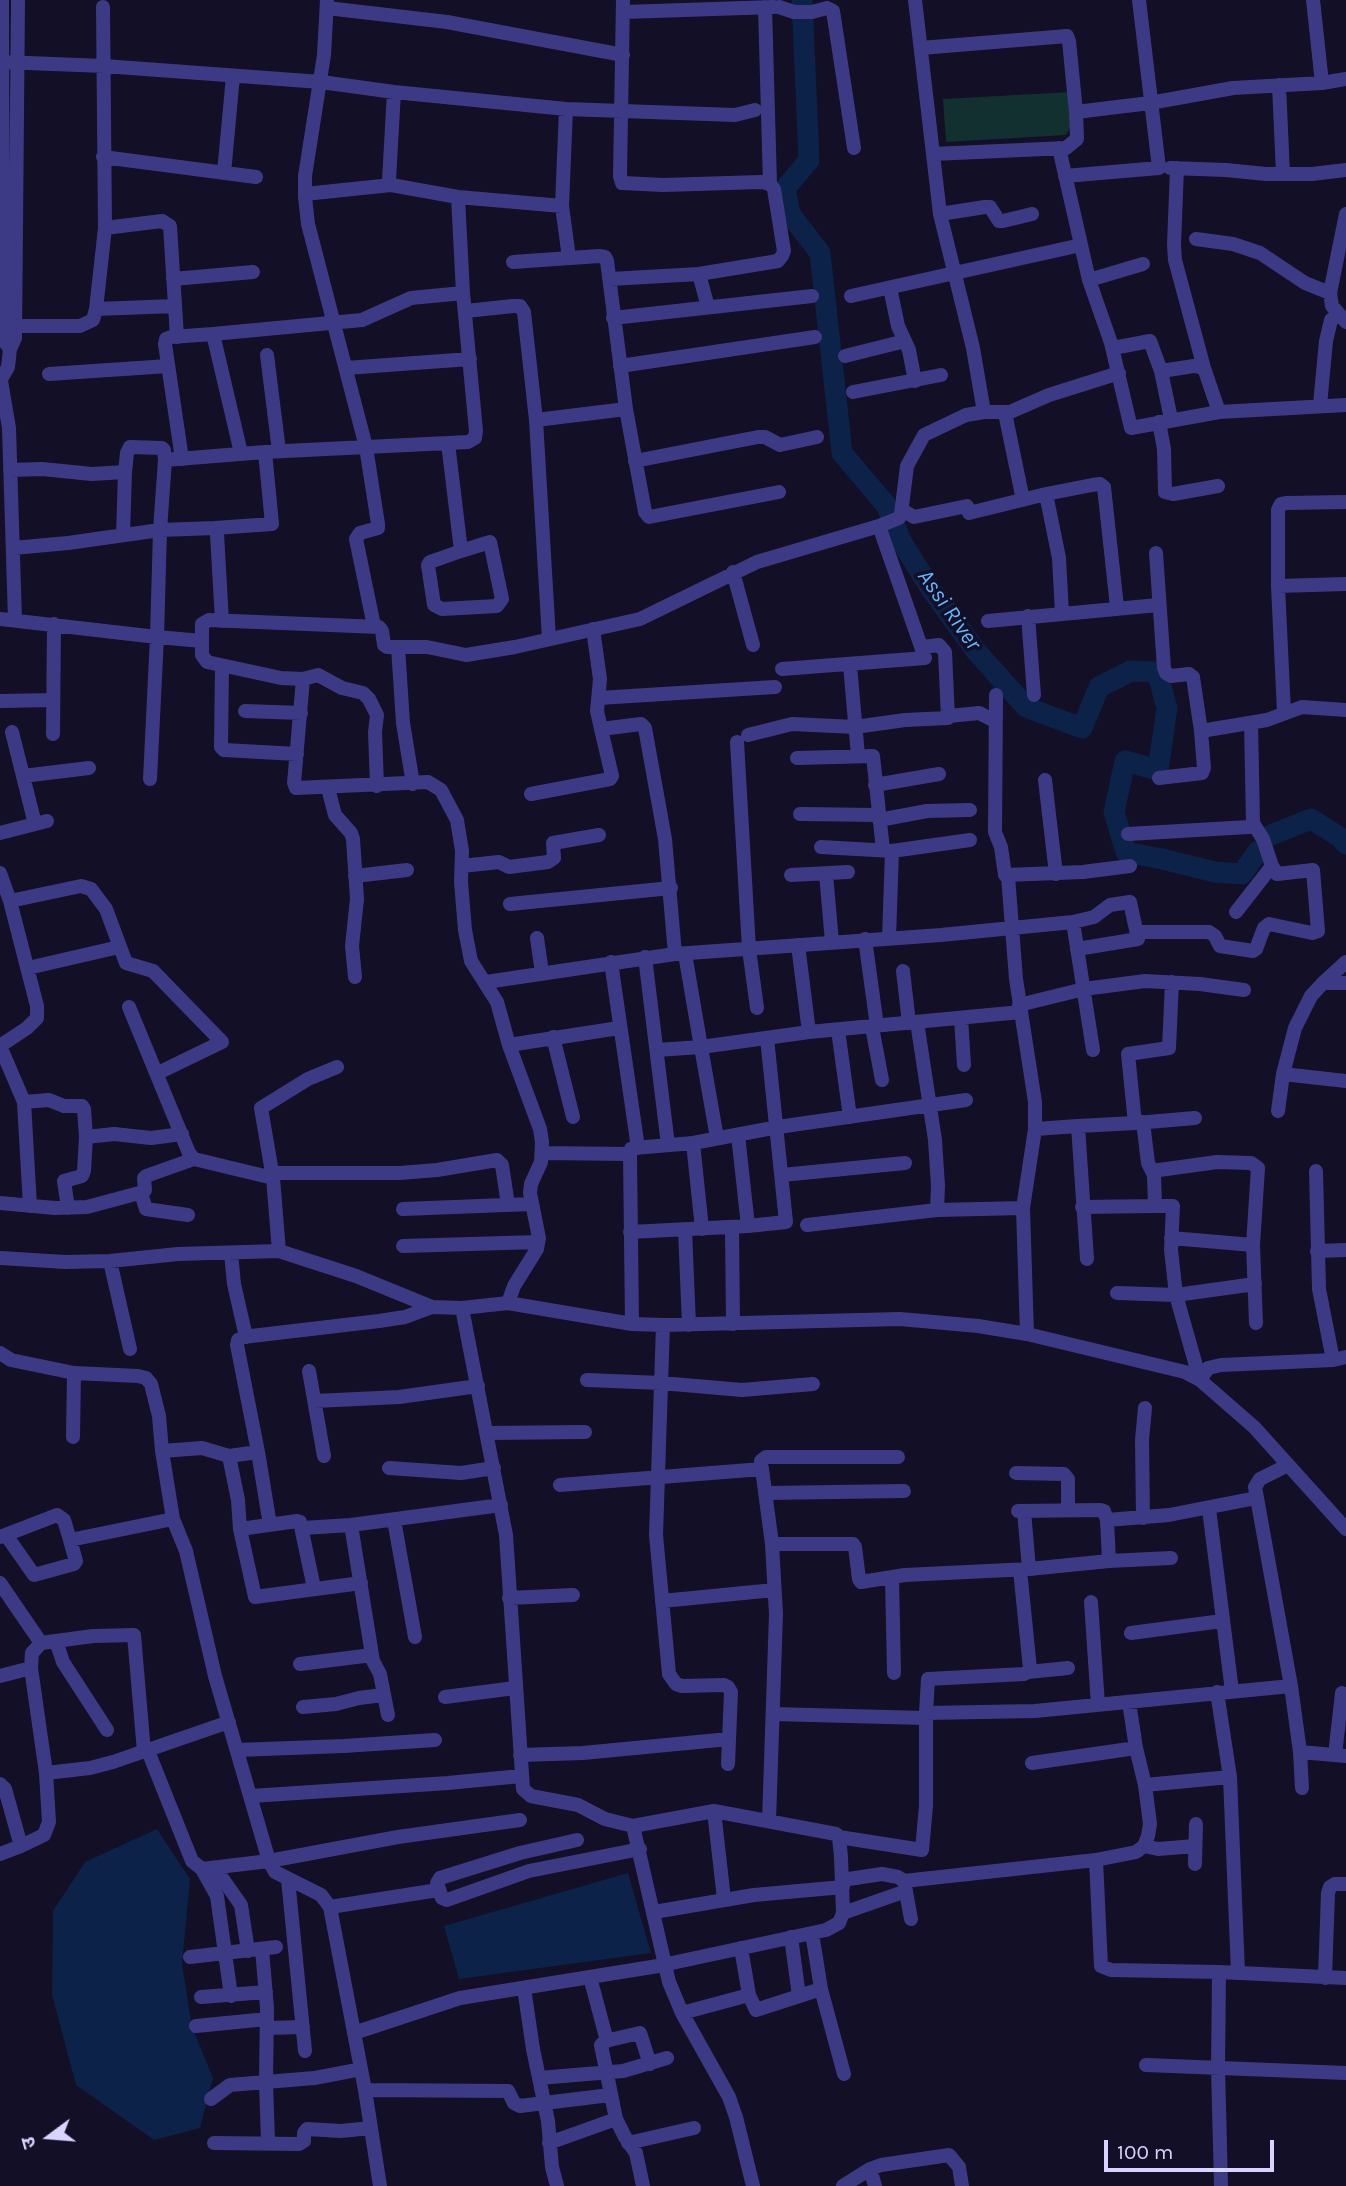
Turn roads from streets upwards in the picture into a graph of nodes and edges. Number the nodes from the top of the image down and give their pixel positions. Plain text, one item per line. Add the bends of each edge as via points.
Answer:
1 (2, 0) edge
2 (19, 0) edge
3 (915, 0) edge
4 (1139, 0) edge
5 (1313, 0) edge
6 (327, 4) edge
7 (697, 5) edge
8 (624, 6) edge
9 (103, 7) dead end
10 (781, 7) edge
11 (815, 8) edge
12 (921, 48) junction
13 (624, 55) junction
14 (2, 62) junction
15 (18, 63) junction
16 (104, 66) junction
17 (233, 76) junction
18 (1346, 79) edge
19 (321, 82) junction
20 (1322, 83) junction
21 (1279, 85) junction
22 (394, 92) junction
23 (1150, 103) junction
24 (566, 109) junction
25 (755, 110) dead end
26 (622, 111) junction
27 (1076, 112) junction
28 (6, 123) edge
29 (854, 148) dead end
30 (1059, 148) junction
31 (933, 155) junction
32 (103, 157) junction
33 (1159, 168) junction
34 (1177, 168) junction
35 (1346, 170) edge
36 (223, 173) junction
37 (1283, 174) junction
38 (1065, 176) junction
39 (256, 177) dead end
40 (770, 184) junction
41 (391, 185) junction
42 (305, 194) junction
43 (458, 197) junction
44 (562, 206) junction
45 (940, 214) junction
46 (1032, 214) dead end
47 (1346, 214) edge
48 (105, 228) junction
49 (6, 238) edge
50 (1196, 239) dead end
51 (1081, 245) junction
52 (569, 258) junction
53 (513, 262) dead end
54 (1143, 264) dead end
55 (253, 272) dead end
56 (953, 273) junction
57 (699, 274) junction
58 (173, 279) junction
59 (610, 279) junction
60 (1089, 279) junction
61 (890, 288) junction
62 (463, 293) junction
63 (1329, 293) junction
64 (813, 296) dead end
65 (851, 296) dead end
66 (175, 306) junction
67 (708, 307) junction
68 (96, 309) junction
69 (6, 310) edge
70 (466, 311) junction
71 (613, 318) junction
72 (1342, 318) edge
73 (333, 324) junction
74 (9, 326) junction
75 (213, 334) junction
76 (177, 337) junction
77 (814, 337) dead end
78 (905, 341) junction
79 (1113, 348) junction
80 (267, 355) dead end
81 (845, 356) dead end
82 (470, 359) junction
83 (168, 366) junction
84 (620, 366) junction
85 (346, 368) junction
86 (1204, 368) junction
87 (1161, 371) junction
88 (1119, 373) junction
89 (49, 374) dead end
90 (941, 375) dead end
91 (1, 381) edge
92 (915, 381) junction
93 (853, 392) dead end
94 (1320, 405) junction
95 (1346, 405) edge
96 (626, 409) junction
97 (1219, 411) junction
98 (984, 412) junction
99 (1005, 413) junction
100 (536, 419) junction
101 (1165, 420) junction
102 (817, 436) dead end
103 (448, 443) junction
104 (366, 447) junction
105 (272, 451) junction
106 (241, 453) junction
107 (182, 458) junction
108 (165, 460) junction
109 (635, 461) junction
110 (10, 470) junction
111 (125, 472) junction
112 (1218, 486) dead end
113 (779, 492) dead end
114 (1046, 494) junction
115 (1023, 500) junction
116 (1346, 502) edge
117 (900, 514) junction
118 (882, 525) junction
119 (215, 528) junction
120 (160, 530) junction
121 (123, 535) junction
122 (13, 548) junction
123 (461, 551) junction
124 (1156, 553) dead end
125 (733, 572) junction
126 (1346, 584) edge
127 (1278, 586) junction
128 (1158, 605) junction
129 (1116, 607) junction
130 (1062, 613) junction
131 (1028, 616) junction
132 (0, 619) edge
133 (15, 620) junction
134 (222, 621) junction
135 (988, 621) dead end
136 (54, 624) junction
137 (373, 626) junction
138 (593, 629) junction
139 (157, 637) junction
140 (548, 639) junction
141 (202, 641) junction
142 (753, 645) dead end
143 (923, 647) junction
144 (398, 648) junction
145 (850, 665) junction
146 (222, 666) junction
147 (782, 669) dead end
148 (303, 679) junction
149 (775, 687) dead end
150 (996, 695) dead end
151 (1034, 695) dead end
152 (599, 698) junction
153 (53, 700) junction
154 (0, 701) edge
155 (245, 710) dead end
156 (1346, 710) edge
157 (1284, 712) junction
158 (300, 713) junction
159 (949, 716) junction
160 (995, 721) junction
161 (1251, 723) junction
162 (855, 727) junction
163 (601, 729) junction
164 (1200, 731) junction
165 (12, 732) dead end
166 (53, 734) dead end
167 (297, 754) junction
168 (858, 755) junction
169 (797, 758) dead end
170 (89, 768) dead end
171 (939, 774) dead end
172 (23, 776) junction
173 (1159, 778) dead end
174 (150, 779) dead end
175 (1045, 780) dead end
176 (413, 784) junction
177 (875, 785) junction
178 (377, 786) junction
179 (328, 788) junction
180 (531, 794) dead end
181 (970, 810) dead end
182 (800, 814) dead end
183 (878, 818) junction
184 (1253, 823) junction
185 (0, 832) edge
186 (1128, 834) dead end
187 (599, 835) dead end
188 (970, 840) dead end
189 (821, 847) dead end
190 (888, 850) junction
191 (462, 866) junction
192 (1130, 866) dead end
193 (1272, 866) junction
194 (407, 870) dead end
195 (848, 872) dead end
196 (0, 873) edge
197 (826, 874) junction
198 (1056, 874) junction
199 (791, 875) dead end
200 (355, 876) junction
201 (1008, 876) junction
202 (671, 888) junction
203 (10, 901) junction
204 (510, 904) dead end
205 (1236, 912) dead end
206 (1073, 922) junction
207 (1013, 929) junction
208 (1138, 932) junction
209 (537, 938) dead end
210 (889, 938) junction
211 (865, 939) junction
212 (832, 942) junction
213 (798, 945) junction
214 (119, 947) junction
215 (749, 949) junction
216 (1077, 949) junction
217 (680, 954) junction
218 (645, 957) junction
219 (1346, 961) edge
220 (611, 962) junction
221 (27, 968) junction
222 (903, 971) dead end
223 (541, 973) junction
224 (355, 977) dead end
225 (486, 982) junction
226 (1172, 982) junction
227 (1323, 983) junction
228 (1346, 983) edge
229 (1084, 989) junction
230 (1244, 990) dead end
231 (130, 1007) dead end
232 (758, 1008) dead end
233 (1020, 1009) junction
234 (961, 1018) junction
235 (913, 1023) junction
236 (874, 1026) junction
237 (619, 1028) junction
238 (838, 1030) junction
239 (809, 1032) junction
240 (553, 1037) junction
241 (767, 1038) junction
242 (509, 1045) junction
243 (0, 1046) edge
244 (701, 1047) junction
245 (657, 1050) junction
246 (1093, 1050) dead end
247 (964, 1065) dead end
248 (337, 1067) dead end
249 (158, 1073) junction
250 (1283, 1074) junction
251 (882, 1080) dead end
252 (1346, 1081) edge
253 (967, 1100) dead end
254 (24, 1102) junction
255 (930, 1105) junction
256 (1278, 1111) dead end
257 (573, 1117) dead end
258 (850, 1117) junction
259 (1195, 1118) dead end
260 (1139, 1122) junction
261 (1079, 1126) junction
262 (778, 1127) junction
263 (1035, 1129) junction
264 (182, 1133) junction
265 (738, 1135) junction
266 (86, 1137) junction
267 (717, 1138) junction
268 (693, 1143) junction
269 (668, 1145) junction
270 (634, 1151) junction
271 (542, 1153) junction
272 (194, 1159) junction
273 (905, 1163) dead end
274 (1152, 1171) junction
275 (1317, 1171) dead end
276 (272, 1175) junction
277 (782, 1175) junction
278 (141, 1193) junction
279 (0, 1203) edge
280 (531, 1204) junction
281 (508, 1205) junction
282 (30, 1206) junction
283 (1155, 1206) junction
284 (1082, 1207) junction
285 (68, 1208) junction
286 (1023, 1208) junction
287 (402, 1209) dead end
288 (937, 1210) junction
289 (188, 1215) dead end
290 (807, 1225) dead end
291 (748, 1226) junction
292 (733, 1228) junction
293 (702, 1229) junction
294 (685, 1230) junction
295 (630, 1231) junction
296 (1171, 1238) junction
297 (538, 1242) junction
298 (1253, 1245) junction
299 (402, 1246) dead end
300 (1346, 1250) edge
301 (279, 1251) junction
302 (1317, 1251) junction
303 (231, 1253) junction
304 (0, 1258) edge
305 (1087, 1259) dead end
306 (110, 1261) junction
307 (1255, 1284) junction
308 (1116, 1293) dead end
309 (1176, 1296) junction
310 (508, 1303) junction
311 (432, 1307) junction
312 (462, 1308) junction
313 (1256, 1323) dead end
314 (632, 1324) junction
315 (733, 1324) junction
316 (663, 1325) junction
317 (689, 1325) junction
318 (1027, 1334) junction
319 (243, 1337) junction
320 (130, 1349) dead end
321 (0, 1353) edge
322 (1340, 1359) edge
323 (309, 1371) dead end
324 (74, 1373) junction
325 (587, 1380) dead end
326 (1200, 1380) junction
327 (661, 1383) junction
328 (813, 1384) dead end
329 (478, 1386) junction
330 (315, 1401) junction
331 (1145, 1408) dead end
332 (585, 1432) dead end
333 (487, 1433) junction
334 (74, 1437) dead end
335 (162, 1451) junction
336 (258, 1452) junction
337 (229, 1456) junction
338 (324, 1456) dead end
339 (898, 1457) dead end
340 (1288, 1465) junction
341 (389, 1468) dead end
342 (494, 1468) junction
343 (762, 1468) junction
344 (1016, 1473) dead end
345 (659, 1475) junction
346 (561, 1485) dead end
347 (904, 1491) dead end
348 (766, 1493) junction
349 (1256, 1498) junction
350 (502, 1505) junction
351 (1209, 1509) junction
352 (1068, 1510) junction
353 (1143, 1518) junction
354 (173, 1519) junction
355 (394, 1520) junction
356 (1107, 1520) junction
357 (270, 1525) junction
358 (351, 1525) junction
359 (303, 1528) junction
360 (240, 1529) junction
361 (1346, 1529) edge
362 (3, 1536) edge
363 (70, 1540) junction
364 (772, 1544) junction
365 (1171, 1558) dead end
366 (1110, 1561) junction
367 (1024, 1569) junction
368 (892, 1577) junction
369 (0, 1583) edge
370 (361, 1583) junction
371 (314, 1588) junction
372 (774, 1590) junction
373 (573, 1595) dead end
374 (509, 1598) junction
375 (662, 1601) junction
376 (1091, 1602) dead end
377 (1222, 1621) junction
378 (1131, 1633) dead end
379 (415, 1637) dead end
380 (48, 1642) junction
381 (372, 1654) junction
382 (300, 1664) dead end
383 (31, 1668) junction
384 (1068, 1668) dead end
385 (1028, 1672) junction
386 (894, 1673) dead end
387 (0, 1676) edge
388 (1291, 1686) junction
389 (515, 1688) junction
390 (1232, 1690) junction
391 (1217, 1692) junction
392 (1342, 1693) dead end
393 (383, 1695) junction
394 (445, 1697) dead end
395 (1129, 1702) junction
396 (1098, 1705) junction
397 (303, 1707) dead end
398 (773, 1714) junction
399 (388, 1715) dead end
400 (925, 1716) junction
401 (229, 1722) junction
402 (107, 1730) dead end
403 (729, 1739) junction
404 (435, 1740) dead end
405 (1136, 1748) junction
406 (237, 1750) junction
407 (146, 1752) junction
408 (1300, 1752) junction
409 (520, 1755) junction
410 (1341, 1756) edge
411 (1032, 1763) dead end
412 (728, 1764) dead end
413 (46, 1773) junction
414 (521, 1776) junction
415 (1230, 1777) junction
416 (0, 1784) edge
417 (1145, 1785) junction
418 (1303, 1788) dead end
419 (251, 1796) junction
420 (714, 1811) junction
421 (520, 1820) dead end
422 (769, 1822) junction
423 (1196, 1824) dead end
424 (632, 1826) junction
425 (839, 1837) junction
426 (577, 1840) dead end
427 (21, 1846) junction
428 (1144, 1846) junction
429 (1195, 1846) junction
430 (640, 1849) junction
431 (0, 1854) edge
432 (1096, 1860) junction
433 (269, 1861) junction
434 (1195, 1864) dead end
435 (208, 1868) junction
436 (288, 1880) junction
437 (843, 1884) junction
438 (1346, 1884) edge
439 (905, 1886) junction
440 (438, 1890) junction
441 (724, 1899) junction
442 (330, 1907) junction
443 (654, 1912) junction
444 (843, 1913) junction
445 (911, 1919) dead end
446 (812, 1933) junction
447 (792, 1937) junction
448 (741, 1948) junction
449 (262, 1949) junction
450 (226, 1954) junction
451 (190, 1957) dead end
452 (666, 1964) junction
453 (1219, 1972) junction
454 (1238, 1973) junction
455 (590, 1978) junction
456 (1325, 1978) junction
457 (1346, 1978) edge
458 (524, 1988) junction
459 (821, 1989) junction
460 (266, 1992) junction
461 (748, 1995) junction
462 (231, 1996) junction
463 (799, 1996) junction
464 (201, 1997) dead end
465 (682, 2013) junction
466 (267, 2024) junction
467 (196, 2026) dead end
468 (303, 2027) junction
469 (354, 2033) junction
470 (607, 2041) junction
471 (305, 2051) dead end
472 (667, 2058) dead end
473 (650, 2064) junction
474 (1146, 2065) dead end
475 (1218, 2068) junction
476 (360, 2069) junction
477 (605, 2073) junction
478 (1346, 2073) edge
479 (844, 2074) dead end
480 (539, 2078) junction
481 (266, 2082) junction
482 (365, 2090) junction
483 (610, 2095) junction
484 (211, 2099) dead end
485 (544, 2104) junction
486 (616, 2119) junction
487 (371, 2128) junction
488 (694, 2128) dead end
489 (268, 2142) junction
490 (215, 2143) dead end
491 (550, 2143) junction
492 (628, 2143) junction
493 (870, 2169) junction
494 (380, 2186) edge
495 (557, 2186) edge
496 (643, 2186) edge
497 (753, 2186) edge
498 (843, 2186) edge
499 (875, 2186) edge
500 (962, 2186) edge
501 (1221, 2186) edge

1 - 14 street
2 - 15 street
3 - 12 street
4 - 23 street
5 - 20 street
6 - 13 street
6 - 19 street
7 - 8 street
7 - 10 street
8 - 13 street
9 - 16 street
10 - 11 street
10 - 40 street
11 - 29 street via 833,11
12 - 27 street via 1067,36
12 - 31 street
13 - 26 street
14 - 15 street
14 - 28 street
15 - 16 street
15 - 28 street
16 - 17 street
16 - 32 street
17 - 19 street
17 - 36 street
18 - 20 street
19 - 22 street
19 - 42 street
20 - 21 street
21 - 23 street
21 - 37 street
22 - 24 street
22 - 41 street
23 - 27 street
23 - 33 street
24 - 26 street
24 - 44 street
25 - 26 street via 735,116
26 - 40 street via 622,183
27 - 30 street via 1077,139
28 - 49 street
30 - 31 street
30 - 38 street
31 - 45 street
32 - 36 street
32 - 48 street
33 - 34 street
33 - 38 street
34 - 37 street
34 - 86 street via 1175,260
35 - 37 street
36 - 39 street
38 - 51 street
40 - 57 street via 782,257
41 - 42 street
41 - 43 street
42 - 73 street
43 - 44 street
43 - 62 street
44 - 52 street
45 - 46 street via 985,207 1003,221
45 - 56 street
47 - 63 street
48 - 58 street via 167,223
48 - 68 street
49 - 69 street
50 - 63 street via 1260,253
51 - 56 street
51 - 60 street
52 - 53 street
52 - 59 street via 605,257
54 - 60 street
55 - 58 street
56 - 61 street
56 - 98 street
57 - 59 street
57 - 67 street
58 - 66 street
59 - 71 street
60 - 79 street
61 - 65 street
61 - 78 street
62 - 70 street
62 - 73 street via 411,298 369,319
63 - 72 street
64 - 67 street
66 - 68 street
66 - 76 street
67 - 71 street
68 - 74 street via 87,324
69 - 74 street
70 - 82 street
70 - 100 street via 520,306 524,312
71 - 84 street
72 - 94 street via 1331,320
73 - 75 street
73 - 85 street
74 - 91 street via 15,338
75 - 76 street
75 - 106 street
76 - 83 street via 166,339
77 - 84 street
78 - 81 street
78 - 92 street
79 - 87 street via 1150,341
79 - 88 street
80 - 105 street
82 - 85 street
82 - 103 street via 475,438
83 - 89 street
83 - 107 street
84 - 96 street
85 - 104 street
86 - 87 street
86 - 97 street
87 - 101 street
88 - 99 street
88 - 101 street via 1131,428
90 - 92 street
91 - 110 street
92 - 93 street
94 - 95 street
94 - 97 street
96 - 100 street
96 - 109 street
97 - 101 street
98 - 99 street
98 - 117 street via 966,415 920,439 907,466
99 - 115 street
100 - 140 street
101 - 112 street via 1165,492
102 - 109 street via 780,445 758,437
103 - 104 street
103 - 123 street
104 - 105 street
104 - 137 street via 378,528 360,533 356,539
105 - 106 street
105 - 119 street via 272,524
106 - 107 street
107 - 108 street
108 - 111 street via 162,449 131,447
108 - 120 street
109 - 113 street via 649,517
110 - 111 street
110 - 122 street
111 - 121 street
114 - 115 street
114 - 129 street via 1104,487
114 - 130 street via 1059,558
115 - 117 street via 914,517
116 - 127 street via 1281,505
117 - 118 street
118 - 125 street
118 - 143 street
119 - 120 street
119 - 134 street
120 - 121 street
120 - 139 street
121 - 122 street
122 - 133 street
123 - 123 street via 428,565 434,605 442,609 498,606 502,599 490,542
124 - 128 street
125 - 138 street via 640,619
125 - 142 street
126 - 127 street
127 - 157 street
128 - 129 street
128 - 164 street via 1164,668 1171,676 1193,677
129 - 130 street
130 - 131 street
131 - 135 street
131 - 151 street
132 - 133 street
133 - 136 street
134 - 137 street
134 - 141 street via 202,624
136 - 139 street
136 - 153 street
137 - 144 street via 381,628 384,645
138 - 140 street
138 - 152 street
139 - 141 street
139 - 174 street
140 - 144 street via 466,655 426,647
141 - 146 street via 204,660
143 - 145 street via 923,659
143 - 159 street via 939,645 945,652
144 - 176 street
145 - 147 street
145 - 162 street
146 - 148 street
146 - 167 street via 221,747
148 - 158 street
148 - 178 street via 318,675 369,699 377,715
149 - 152 street
150 - 160 street
152 - 163 street
153 - 154 street
153 - 166 street
155 - 158 street
156 - 157 street via 1301,707
157 - 161 street
158 - 167 street
159 - 160 street via 979,713
159 - 162 street
160 - 201 street via 995,832 1002,846 1003,872
161 - 164 street
161 - 184 street
162 - 168 street
162 - 215 street via 792,724 742,739
163 - 180 street via 610,779
163 - 202 street via 641,724 645,728
164 - 173 street via 1202,773
165 - 172 street
167 - 179 street via 294,786
168 - 169 street
168 - 177 street via 873,756
170 - 172 street
171 - 177 street
172 - 185 street via 41,822
175 - 198 street
176 - 178 street
176 - 191 street via 437,786 450,806 460,835
177 - 183 street
178 - 179 street
179 - 200 street via 335,815 353,839
181 - 183 street
182 - 183 street
183 - 190 street
184 - 186 street via 1244,828
184 - 193 street
187 - 191 street via 553,843 554,858 548,862
188 - 190 street
189 - 190 street
190 - 210 street
191 - 225 street via 471,961
192 - 198 street
193 - 205 street
193 - 208 street via 1278,874 1313,870 1315,933 1269,924 1253,951 1220,947 1209,932
194 - 200 street
195 - 197 street
196 - 203 street
197 - 199 street
197 - 212 street
198 - 201 street
200 - 224 street
201 - 207 street
202 - 204 street
202 - 217 street
203 - 214 street via 86,886 106,909
203 - 221 street
206 - 207 street
206 - 208 street via 1094,917 1110,905 1130,902
206 - 216 street
207 - 210 street
207 - 233 street
208 - 216 street via 1135,941
209 - 223 street
210 - 211 street
211 - 212 street
211 - 236 street
212 - 213 street
213 - 215 street
213 - 239 street
214 - 221 street
214 - 249 street via 126,963 153,971 222,1042
215 - 217 street
215 - 232 street
216 - 229 street
217 - 218 street
217 - 244 street
218 - 220 street
218 - 245 street
219 - 227 street
220 - 223 street
220 - 237 street
221 - 243 street via 37,1018
222 - 235 street
223 - 225 street
225 - 242 street
226 - 229 street
226 - 230 street
226 - 260 street via 1170,1048 1128,1054
227 - 228 street
227 - 250 street via 1295,1028
229 - 233 street
229 - 246 street
231 - 249 street
233 - 234 street
233 - 263 street
234 - 235 street
234 - 247 street
235 - 236 street
235 - 255 street
236 - 238 street
236 - 251 street
237 - 240 street
237 - 270 street
238 - 239 street
238 - 258 street
239 - 241 street
240 - 242 street
240 - 257 street
241 - 244 street
241 - 262 street
242 - 271 street via 540,1129
243 - 254 street
244 - 245 street
244 - 267 street
245 - 269 street
248 - 276 street via 261,1108
249 - 264 street
250 - 252 street
250 - 256 street
253 - 255 street
254 - 266 street via 49,1100 82,1106
254 - 282 street
255 - 258 street
255 - 288 street
258 - 262 street
259 - 260 street
260 - 261 street
260 - 274 street
261 - 263 street
261 - 284 street
262 - 265 street
262 - 277 street
263 - 286 street
264 - 266 street via 151,1138
264 - 272 street
265 - 267 street
265 - 291 street
266 - 285 street via 83,1174 64,1181
267 - 268 street
268 - 269 street
268 - 293 street
269 - 270 street
270 - 271 street
270 - 295 street
271 - 280 street via 531,1184
272 - 276 street
272 - 278 street via 146,1176
273 - 277 street
274 - 283 street
274 - 298 street via 1217,1162 1255,1165
275 - 302 street
276 - 281 street via 437,1170 497,1160 502,1165
276 - 301 street
277 - 291 street via 786,1223
278 - 285 street
278 - 289 street via 146,1209
279 - 282 street
280 - 281 street
280 - 297 street
281 - 287 street
282 - 285 street
283 - 284 street
283 - 296 street via 1173,1206
284 - 305 street
286 - 288 street
286 - 318 street
288 - 290 street
291 - 292 street
292 - 293 street
292 - 315 street
293 - 294 street
294 - 295 street
294 - 317 street
295 - 314 street
296 - 298 street
296 - 309 street
297 - 299 street
297 - 310 street
298 - 307 street
300 - 302 street
301 - 303 street
301 - 311 street
302 - 322 street via 1319,1289
303 - 306 street
303 - 319 street
304 - 306 street
306 - 320 street
307 - 309 street
307 - 313 street
308 - 309 street
309 - 326 street
310 - 312 street
310 - 314 street
311 - 312 street
311 - 319 street via 405,1317
312 - 329 street
314 - 316 street
315 - 317 street
315 - 318 street via 900,1319
316 - 317 street
316 - 327 street
318 - 326 street
319 - 336 street via 237,1345
321 - 324 street via 11,1360
322 - 326 street via 1221,1365 1208,1368
323 - 330 street
324 - 334 street
324 - 335 street via 146,1378 159,1416
325 - 327 street
326 - 340 street
327 - 328 street via 742,1390
327 - 345 street
329 - 330 street via 400,1397
329 - 333 street
330 - 338 street
331 - 353 street
332 - 333 street
333 - 342 street
335 - 337 street via 202,1448
335 - 354 street
336 - 337 street
336 - 357 street
337 - 360 street
339 - 343 street via 766,1457
340 - 349 street via 1257,1482
340 - 361 street
341 - 342 street via 466,1473
342 - 350 street
343 - 345 street
343 - 348 street
344 - 352 street via 1064,1474
345 - 346 street
345 - 375 street via 656,1535
347 - 348 street
348 - 364 street
349 - 351 street
349 - 388 street
350 - 355 street
350 - 374 street
351 - 353 street
351 - 377 street
352 - 356 street via 1104,1511
352 - 367 street via 1021,1511
353 - 356 street
354 - 363 street
354 - 401 street via 186,1551
355 - 358 street
355 - 379 street
356 - 366 street
357 - 359 street via 297,1521
357 - 360 street
358 - 359 street
358 - 370 street
359 - 371 street
360 - 371 street via 254,1597
362 - 363 street via 61,1515
362 - 363 street via 34,1575 74,1564
364 - 368 street via 853,1544 859,1579
364 - 372 street
365 - 366 street
366 - 367 street
367 - 368 street
367 - 385 street
368 - 386 street
369 - 380 street
370 - 371 street
370 - 381 street
372 - 375 street
372 - 398 street
373 - 374 street
374 - 389 street
375 - 403 street via 672,1680 682,1686 728,1687
376 - 396 street
377 - 378 street
377 - 390 street
380 - 383 street via 32,1653
380 - 402 street
380 - 407 street via 134,1635
381 - 382 street
381 - 393 street
383 - 387 street
383 - 413 street
384 - 385 street
385 - 400 street via 928,1679
388 - 390 street
388 - 408 street
389 - 394 street
389 - 409 street
390 - 391 street
391 - 395 street
391 - 415 street
392 - 410 street
393 - 397 street
393 - 399 street
395 - 396 street
395 - 405 street
396 - 400 street
398 - 400 street
398 - 422 street
400 - 425 street via 922,1850
401 - 406 street
401 - 407 street
403 - 409 street
403 - 412 street
404 - 406 street
405 - 411 street
405 - 417 street
406 - 419 street
407 - 413 street via 90,1768
407 - 435 street via 192,1861
408 - 410 street
408 - 418 street
409 - 414 street
413 - 427 street via 47,1830
414 - 419 street
414 - 424 street via 523,1789 531,1796 578,1805
415 - 417 street
415 - 454 street
416 - 427 street
417 - 428 street via 1150,1824
419 - 433 street
420 - 422 street
420 - 424 street
420 - 441 street
421 - 433 street
422 - 425 street
423 - 429 street
424 - 430 street
425 - 437 street
426 - 440 street via 440,1878
427 - 431 street
428 - 429 street
428 - 432 street via 1136,1852
429 - 434 street
430 - 440 street via 529,1871 444,1900
430 - 443 street
432 - 439 street
432 - 453 street via 1101,1966
433 - 435 street
433 - 436 street via 275,1872
435 - 449 street via 242,1905
435 - 450 street
436 - 442 street via 321,1895
436 - 468 street
437 - 439 street via 891,1874
437 - 441 street
437 - 444 street
438 - 456 street via 1335,1884 1328,1893
439 - 444 street
439 - 445 street
440 - 442 street
441 - 443 street
442 - 469 street
443 - 452 street
444 - 446 street via 834,1927
446 - 447 street
446 - 459 street
447 - 448 street
447 - 463 street
448 - 452 street
448 - 461 street
449 - 450 street
449 - 460 street
450 - 451 street
450 - 462 street
452 - 455 street
452 - 465 street
453 - 454 street
453 - 475 street
454 - 456 street
455 - 458 street
455 - 470 street
456 - 457 street
458 - 469 street via 439,2003
458 - 480 street
459 - 463 street
459 - 479 street
460 - 462 street
460 - 466 street
461 - 463 street via 755,2010
461 - 465 street
462 - 464 street
465 - 497 street via 729,2097
466 - 467 street
466 - 468 street
466 - 481 street
468 - 471 street
469 - 476 street
470 - 473 street via 640,2033
470 - 477 street via 601,2045
472 - 473 street
473 - 477 street
474 - 475 street
475 - 478 street
475 - 501 street
476 - 481 street
476 - 482 street
477 - 480 street
477 - 483 street
480 - 485 street
481 - 484 street via 236,2084
481 - 489 street
482 - 485 street via 508,2091 517,2106
482 - 487 street
483 - 485 street
483 - 486 street
485 - 491 street
486 - 491 street
486 - 492 street
487 - 489 street via 307,2129 302,2143
487 - 494 street
488 - 492 street
489 - 490 street
491 - 495 street
492 - 496 street via 636,2153
493 - 498 street
493 - 499 street
493 - 500 street via 949,2155 959,2167

